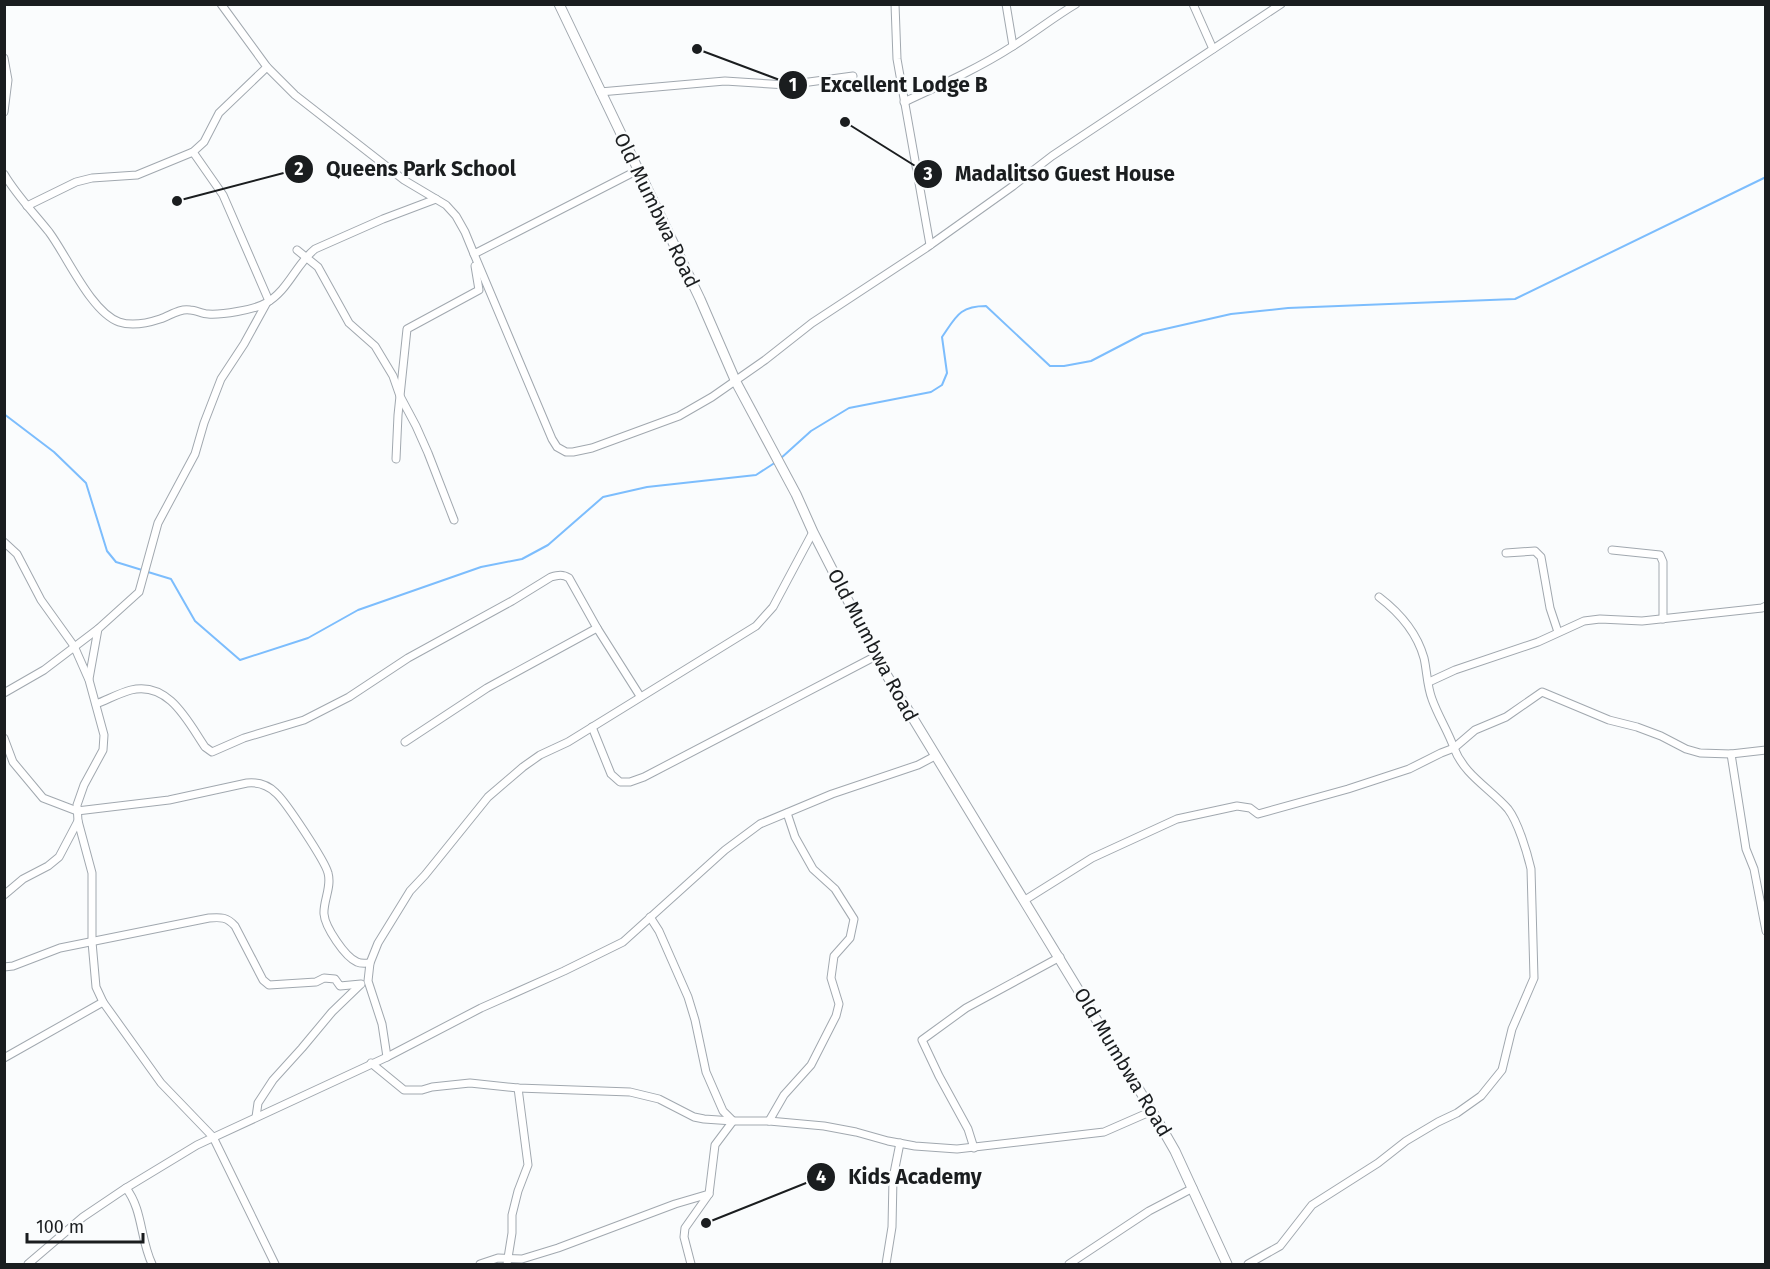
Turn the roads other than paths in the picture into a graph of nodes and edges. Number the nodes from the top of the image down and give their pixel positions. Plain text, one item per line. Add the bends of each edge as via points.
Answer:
1 (220, 4) edge
2 (559, 4) edge
3 (895, 4) edge
4 (1006, 4) edge
5 (1076, 4) edge
6 (1193, 4) edge
7 (1281, 4) edge
8 (1013, 46) junction
9 (1213, 49) junction
10 (4, 58) edge
11 (267, 67) junction
12 (853, 76) dead end
13 (600, 92) junction
14 (904, 102) junction
15 (4, 112) edge
16 (193, 152) junction
17 (638, 170) junction
18 (4, 174) edge
19 (436, 199) junction
20 (27, 206) junction
21 (930, 244) junction
22 (297, 250) dead end
23 (474, 254) junction
24 (306, 256) junction
25 (267, 302) junction
26 (736, 382) junction
27 (400, 396) junction
28 (396, 459) dead end
29 (454, 520) dead end
30 (813, 532) junction
31 (4, 542) edge
32 (1612, 550) dead end
33 (1506, 553) dead end
34 (1379, 597) dead end
35 (1766, 606) edge
36 (1663, 619) junction
37 (597, 628) junction
38 (98, 629) junction
39 (1558, 632) junction
40 (74, 646) junction
41 (876, 656) junction
42 (89, 680) junction
43 (1429, 682) junction
44 (4, 693) edge
45 (640, 696) junction
46 (96, 704) junction
47 (592, 727) junction
48 (4, 738) edge
49 (405, 741) dead end
50 (1454, 748) junction
51 (1766, 750) edge
52 (1731, 754) junction
53 (935, 756) junction
54 (77, 811) junction
55 (787, 813) junction
56 (78, 821) junction
57 (4, 895) edge
58 (1025, 900) junction
59 (650, 917) junction
60 (1766, 932) edge
61 (92, 942) junction
62 (1060, 957) junction
63 (370, 963) junction
64 (4, 967) edge
65 (364, 983) junction
66 (103, 1002) junction
67 (387, 1057) junction
68 (4, 1058) edge
69 (371, 1063) junction
70 (518, 1088) junction
71 (1152, 1111) junction
72 (256, 1117) junction
73 (733, 1121) junction
74 (769, 1121) junction
75 (213, 1137) junction
76 (900, 1143) junction
77 (974, 1148) junction
78 (126, 1188) junction
79 (1193, 1188) junction
80 (709, 1194) junction
81 (508, 1262) edge
82 (28, 1264) edge
83 (152, 1264) edge
84 (275, 1264) edge
85 (480, 1264) edge
86 (691, 1264) edge
87 (886, 1264) edge
88 (1069, 1264) edge
89 (1227, 1264) edge
90 (1248, 1264) edge

1 - 11 street
2 - 13 main road, Old Mumbwa Road
3 - 14 street via 897,59
4 - 8 street
5 - 8 street
6 - 9 street
7 - 9 street
8 - 14 street
9 - 21 street via 1052,156
10 - 15 street via 8,80
11 - 16 street via 219,113 204,142
11 - 19 street via 295,95 371,156
12 - 13 street via 787,85 724,81
13 - 17 main road, Old Mumbwa Road
14 - 21 street
16 - 20 street via 137,175 75,182
16 - 25 street via 223,195
17 - 23 street
17 - 26 main road, Old Mumbwa Road
18 - 20 street
19 - 23 street via 456,216
19 - 24 street via 333,240
20 - 25 street via 97,305 118,321 146,323 181,310 218,315
21 - 26 street via 812,323
22 - 24 street
23 - 26 street via 552,439 566,452 604,444 679,416
23 - 27 street via 479,290 407,329
24 - 25 street
24 - 27 street via 318,267 350,323 375,346
25 - 38 street via 221,379 195,454 158,523 142,586
26 - 30 main road, Old Mumbwa Road
27 - 28 street
27 - 29 street
30 - 41 main road, Old Mumbwa Road
30 - 45 street via 766,617 726,646
31 - 40 street via 17,554 41,600
32 - 36 street via 1660,555
33 - 39 street via 1535,550 1540,557
34 - 43 street via 1397,611 1415,637
35 - 36 street
36 - 39 street via 1600,619
37 - 45 street
37 - 46 street via 569,578 551,577 408,658 349,697 304,720 212,752 172,701 159,693 135,689
37 - 49 street via 487,688
38 - 40 street
38 - 42 street
39 - 43 street
40 - 42 street
40 - 44 street via 44,670
41 - 47 street via 630,782 620,782 611,774
41 - 53 main road, Old Mumbwa Road
42 - 46 street
43 - 50 street via 1431,698
45 - 47 street
46 - 54 street via 104,745 84,785
47 - 63 street via 540,755 488,797 410,891
48 - 54 street via 13,762 43,798
50 - 52 street via 1475,730 1506,717 1542,692 1686,749
50 - 58 street via 1409,769 1258,814 1237,806 1177,819 1092,858
50 - 90 street via 1471,775 1511,814 1531,869 1534,978 1512,1029 1502,1070 1481,1096 1458,1113 1406,1142 1312,1205 1280,1246
51 - 52 street
52 - 60 street via 1746,849 1754,869
53 - 55 street
53 - 58 main road, Old Mumbwa Road
54 - 56 street
54 - 63 street via 169,800 247,783 265,786 288,806 327,870 324,916 329,929 348,956 359,963
55 - 59 street via 760,824 725,850
55 - 74 street via 813,869 835,890 854,919 850,938 834,956 831,978 839,1004 836,1016 811,1065 784,1095
56 - 57 street via 59,856
56 - 61 street via 92,873
58 - 62 main road, Old Mumbwa Road
59 - 67 street via 623,942
59 - 73 street via 688,997 706,1072 723,1111
61 - 64 street
61 - 65 street via 222,917 235,926 269,985 324,978 335,979 340,986
61 - 66 street via 96,987
62 - 71 main road, Old Mumbwa Road
62 - 77 street via 966,1008 922,1040
63 - 65 street
65 - 67 street via 382,1024
65 - 72 street via 332,1012 273,1080 258,1103
66 - 68 street
66 - 75 street via 161,1083
67 - 69 street
69 - 70 street via 404,1090 470,1083
69 - 72 street
70 - 73 street via 630,1092 659,1099 694,1117
70 - 81 street via 528,1165 512,1215
71 - 77 street via 1104,1132
71 - 79 main road, Old Mumbwa Road
72 - 75 street
73 - 74 street
73 - 80 street via 715,1145
74 - 76 street via 841,1128
75 - 78 street
75 - 84 street
76 - 77 street
76 - 87 street
78 - 82 street via 83,1217
78 - 83 street via 138,1210
79 - 88 street via 1149,1211
79 - 89 main road, Old Mumbwa Road
80 - 81 street
80 - 86 street via 684,1232
81 - 85 street via 498,1258

